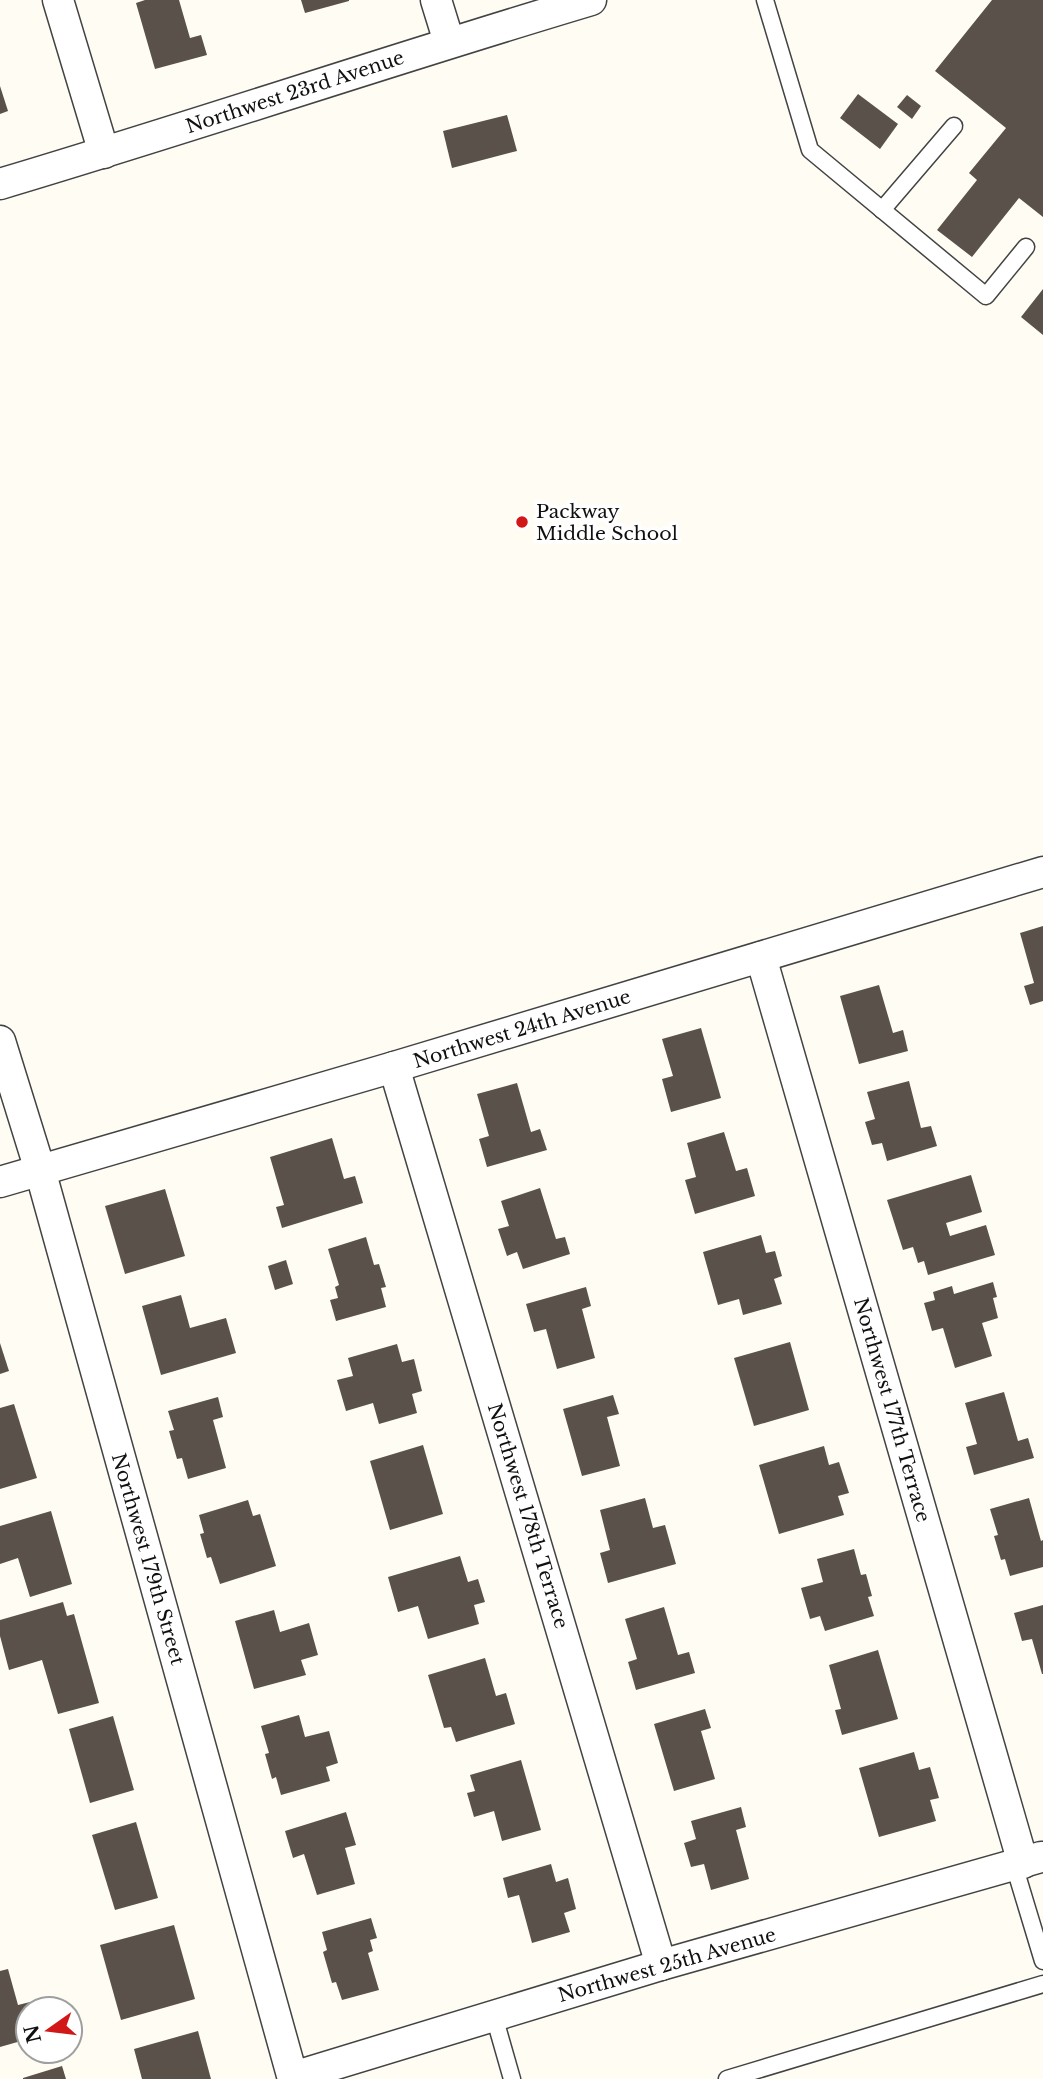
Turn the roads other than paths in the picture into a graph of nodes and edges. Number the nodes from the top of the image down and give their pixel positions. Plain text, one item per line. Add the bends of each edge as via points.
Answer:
1 (58, 0) edge
2 (436, 0) edge
3 (591, 0) edge
4 (765, 0) edge
5 (449, 42) junction
6 (954, 126) dead end
7 (104, 153) junction
8 (0, 184) edge
9 (882, 210) junction
10 (1026, 247) dead end
11 (1043, 872) edge
12 (761, 957) junction
13 (0, 1041) edge
14 (394, 1067) junction
15 (40, 1170) junction
16 (0, 1182) edge
17 (1027, 1862) edge
18 (1043, 1961) edge
19 (661, 1965) junction
20 (1043, 1984) edge
21 (494, 2016) junction
22 (293, 2078) edge
23 (512, 2079) edge
24 (727, 2079) edge

1 - 7 street
2 - 5 street
3 - 5 street, Northwest 23rd Avenue
4 - 9 lane via 810,150
5 - 7 street, Northwest 23rd Avenue
6 - 9 lane
7 - 8 street, Northwest 23rd Avenue
9 - 10 lane via 986,296
11 - 12 street, Northwest 24th Avenue
12 - 14 street, Northwest 24th Avenue
12 - 17 street, Northwest 177th Terrace
13 - 15 street, Northwest 179th Street
14 - 15 street, Northwest 24th Avenue
14 - 19 street, Northwest 178th Terrace
15 - 16 street, Northwest 24th Avenue
15 - 22 street, Northwest 179th Street
17 - 18 lane
17 - 19 street, Northwest 25th Avenue
19 - 21 street, Northwest 25th Avenue
20 - 24 lane
21 - 22 street, Northwest 25th Avenue
21 - 23 lane

